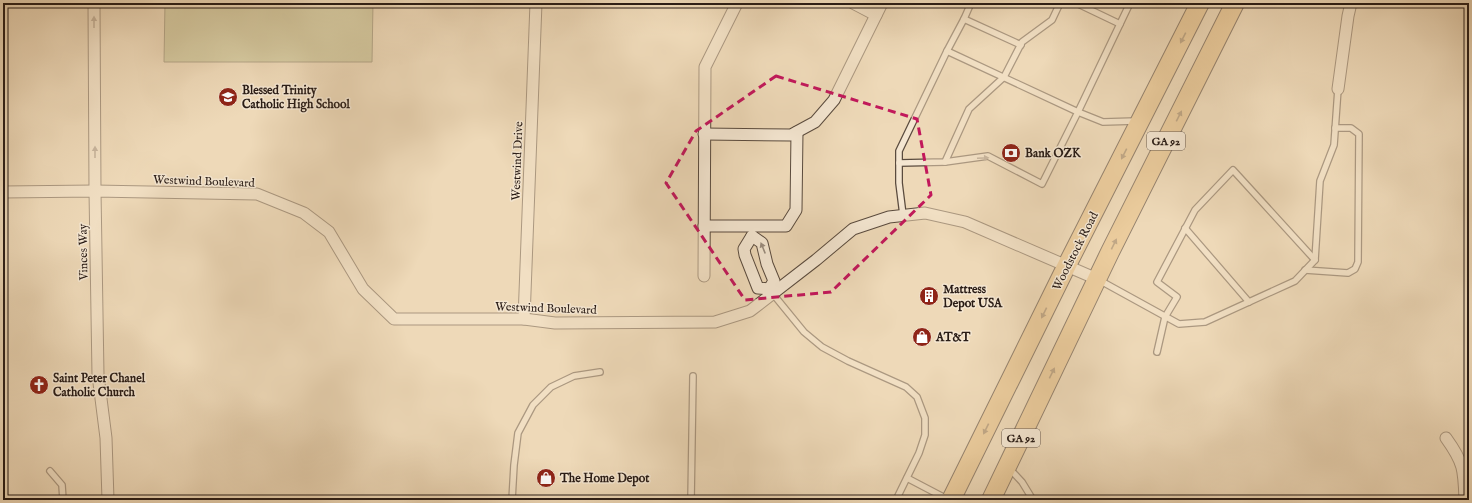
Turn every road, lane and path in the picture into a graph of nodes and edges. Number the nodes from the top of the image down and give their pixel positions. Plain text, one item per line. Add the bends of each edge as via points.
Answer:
1 (94, 3) edge
2 (536, 3) edge
3 (737, 3) edge
4 (853, 3) edge
5 (882, 3) edge
6 (972, 3) edge
7 (1060, 3) edge
8 (1076, 3) edge
9 (1130, 3) edge
10 (1200, 3) edge
11 (1235, 3) edge
12 (1351, 3) edge
13 (876, 15) junction
14 (964, 19) junction
15 (1120, 24) junction
16 (1021, 45) junction
17 (948, 51) junction
18 (1004, 77) junction
19 (1338, 89) joint
20 (1078, 112) junction
21 (1140, 121) junction
22 (1335, 128) junction
23 (797, 132) junction
24 (704, 134) junction
25 (944, 162) junction
26 (899, 164) junction
27 (95, 191) junction
28 (3, 192) edge
29 (903, 215) junction
30 (704, 226) junction
31 (1185, 228) junction
32 (752, 231) junction
33 (1315, 260) junction
34 (767, 264) junction
35 (1067, 265) junction
36 (1305, 270) junction
37 (750, 271) junction
38 (704, 276) dead end
39 (1097, 279) junction
40 (771, 292) junction
41 (1249, 302) junction
42 (1165, 317) junction
43 (524, 319) junction
44 (1157, 352) dead end
45 (600, 372) dead end
46 (693, 376) dead end
47 (1446, 438) dead end
48 (1007, 467) junction
49 (50, 471) dead end
50 (907, 478) junction
51 (63, 500) edge
52 (108, 500) edge
53 (512, 500) edge
54 (691, 500) edge
55 (896, 500) edge
56 (950, 500) edge
57 (991, 500) edge
58 (1033, 500) edge
59 (1465, 500) edge

27 -> 1 street, Vinces Way
2 - 43 street, Westwind Drive
3 - 24 street via 705,67
4 - 13 street
5 - 13 street
6 - 14 lane
7 - 16 lane via 1052,20
8 - 15 lane
9 - 15 lane
10 -> 21 main road, Woodstock Road / GA 92
39 -> 11 main road, GA 92
12 - 19 street
13 - 23 street via 834,100 815,122
14 - 16 lane
14 - 17 lane
15 - 20 lane
16 - 18 lane
17 - 18 lane
17 - 26 lane via 899,151
18 - 20 lane
18 - 25 lane via 969,109
19 - 22 lane
20 - 21 lane via 1103,122
25 -> 20 lane via 988,156 1042,184
21 -> 35 main road, Woodstock Road / GA 92
22 - 33 lane via 1334,144 1320,181
22 - 36 lane via 1351,128 1359,134 1358,262 1355,269 1348,273
23 - 24 street via 791,135
23 - 32 street via 796,210 786,226
24 - 30 street
25 - 26 lane
26 - 29 lane
27 - 28 street, Westwind Boulevard
27 - 43 street, Westwind Boulevard via 257,194 304,213 329,232 363,289 394,319
27 - 52 street, Vinces Way via 98,375 106,438
29 - 35 street, Westwind Boulevard via 925,213 965,222
29 - 40 street, Westwind Boulevard via 853,229
30 - 32 street
30 - 38 street
31 - 33 lane via 1195,210 1233,170
31 - 41 lane
31 - 42 lane via 1157,282 1177,297
34 -> 32 street via 762,243
32 - 37 street via 744,249
33 - 36 lane
34 - 37 street
34 - 40 street via 774,281
35 - 39 street, Westwind Boulevard
35 -> 56 main road, Woodstock Road / GA 92
36 - 41 lane via 1294,281
37 - 40 street via 758,288
39 - 42 lane
48 -> 39 main road, GA 92
40 - 43 street, Westwind Boulevard via 750,310 715,322 554,323
40 - 50 lane via 804,332 822,347 906,388 917,397 925,418 925,435 920,453
41 - 42 lane via 1205,322 1179,324
42 - 44 lane
45 - 53 lane via 574,376 551,387 533,405 518,433
46 - 54 lane
47 - 59 street via 1458,455 1464,473
48 - 57 main road, GA 92
48 - 58 lane via 1022,482
49 - 51 lane via 62,485
50 - 55 lane
50 - 56 lane

